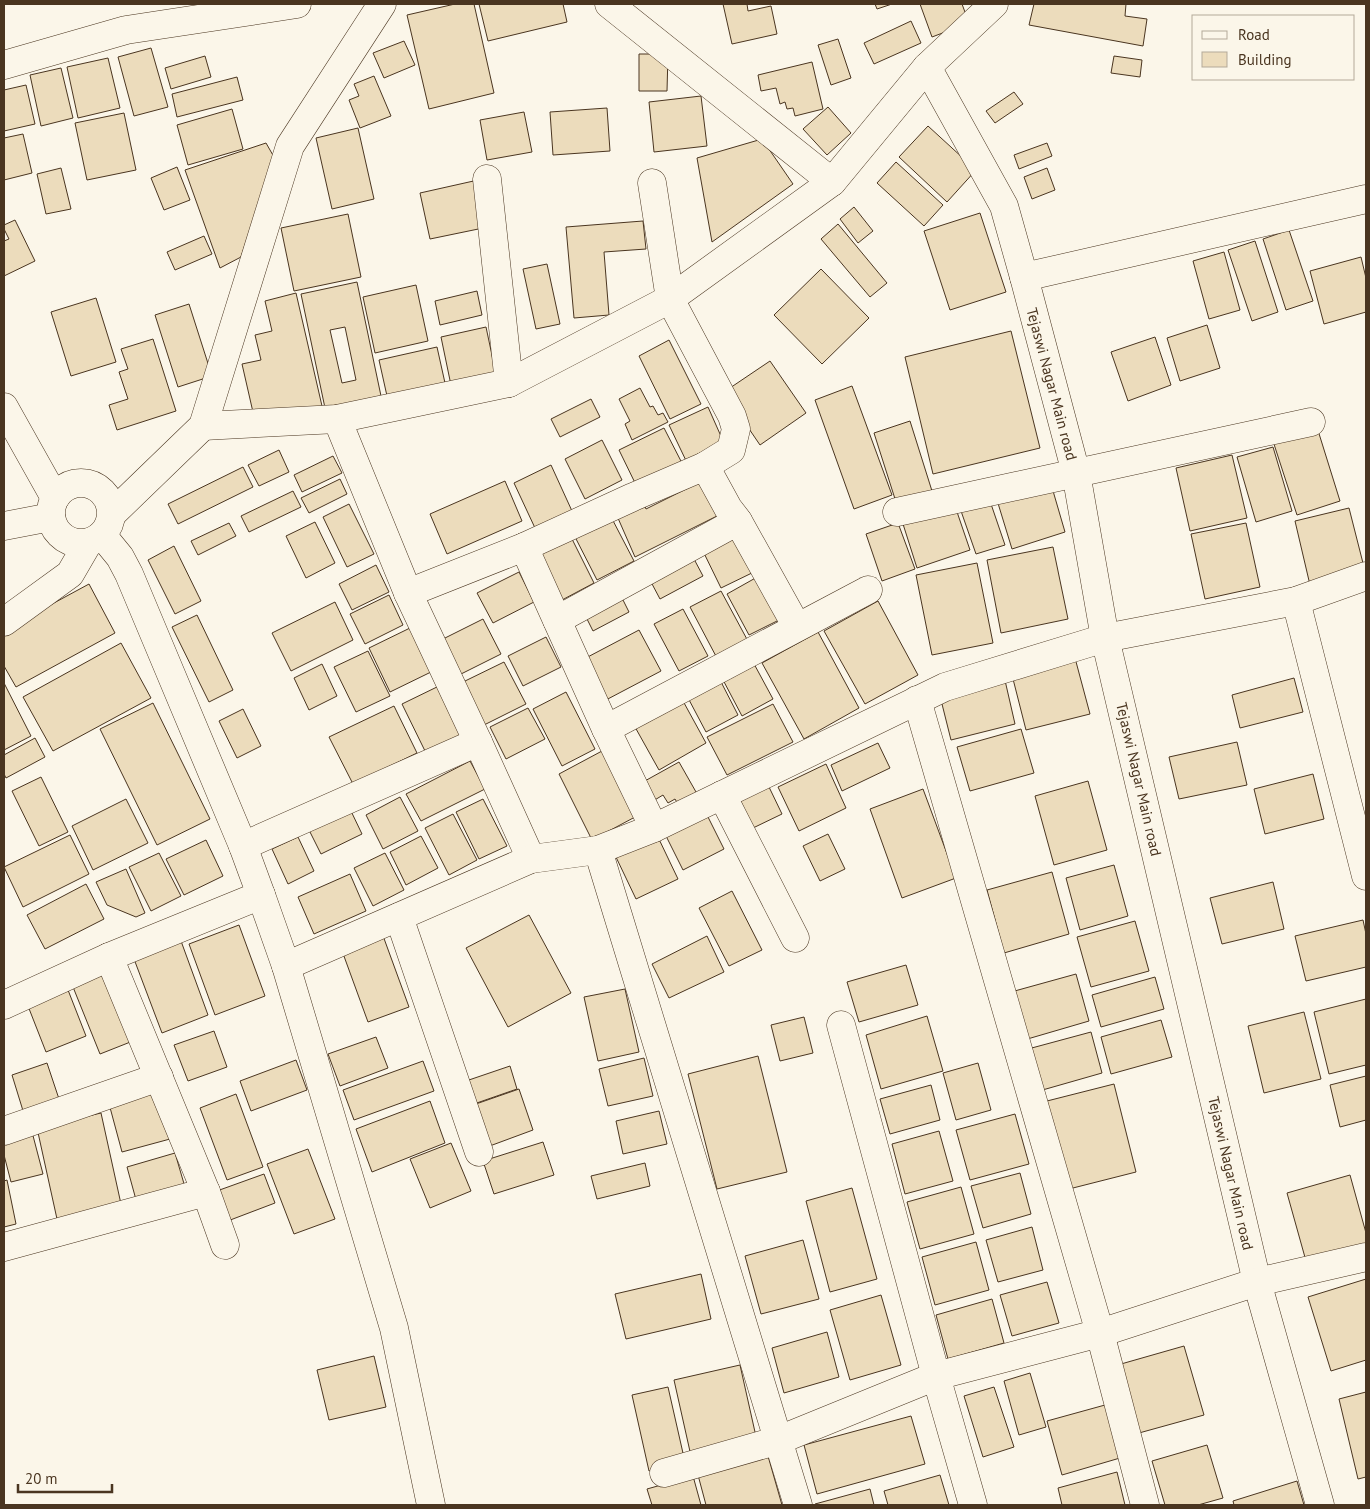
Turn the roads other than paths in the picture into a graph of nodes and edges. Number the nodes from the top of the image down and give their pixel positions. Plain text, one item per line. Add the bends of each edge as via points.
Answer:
1 (297, 4) edge
2 (382, 4) edge
3 (609, 4) edge
4 (994, 4) edge
5 (4, 66) edge
6 (927, 67) junction
7 (487, 179) dead end
8 (832, 182) junction
9 (652, 183) dead end
10 (1366, 199) edge
11 (1024, 277) junction
12 (670, 299) junction
13 (509, 383) junction
14 (4, 407) edge
15 (337, 419) junction
16 (1311, 422) dead end
17 (202, 426) junction
18 (706, 466) junction
19 (1076, 473) junction
20 (53, 507) junction
21 (897, 512) dead end
22 (738, 521) junction
23 (4, 526) edge
24 (101, 531) junction
25 (524, 547) junction
26 (1366, 576) edge
27 (868, 590) dead end
28 (408, 593) junction
29 (1296, 601) junction
30 (557, 620) junction
31 (4, 622) edge
32 (797, 627) junction
33 (1105, 638) junction
34 (917, 700) junction
35 (606, 729) junction
36 (478, 742) junction
37 (722, 795) junction
38 (654, 828) junction
39 (243, 846) junction
40 (598, 850) junction
41 (531, 859) junction
42 (1366, 876) edge
43 (261, 895) junction
44 (398, 917) junction
45 (796, 938) dead end
46 (109, 957) junction
47 (286, 966) junction
48 (4, 1005) edge
49 (840, 1024) dead end
50 (159, 1078) junction
51 (4, 1131) edge
52 (478, 1152) dead end
53 (206, 1192) junction
54 (225, 1246) dead end
55 (4, 1247) edge
56 (1366, 1257) edge
57 (1257, 1282) junction
58 (1100, 1333) junction
59 (936, 1376) junction
60 (779, 1440) junction
61 (664, 1473) dead end
62 (431, 1505) edge
63 (798, 1505) edge
64 (973, 1505) edge
65 (1145, 1505) edge
66 (1320, 1505) edge

1 - 5 street via 126,30
2 - 17 street via 290,146
3 - 8 street
4 - 6 street
6 - 8 street
6 - 11 street, Tejaswi Nagar Main road via 1004,206
7 - 13 street
8 - 12 street
9 - 12 street
10 - 11 street
11 - 19 street, Tejaswi Nagar Main road
12 - 13 street
12 - 18 street via 736,429 731,450
13 - 15 street
14 - 20 street
15 - 17 street
15 - 28 street
16 - 19 street
17 - 24 street
18 - 22 street
18 - 25 street
19 - 21 street
19 - 33 street, Tejaswi Nagar Main road
20 - 23 street
20 - 24 street via 53,526 68,541 78,544
20 - 24 street via 62,490 70,485 80,482 99,488 110,504
22 - 30 street
22 - 32 street
24 - 31 street via 70,574
24 - 39 street via 129,574
25 - 28 street
25 - 30 street
26 - 29 street
27 - 32 street
28 - 36 street
29 - 33 street
29 - 42 street
30 - 35 street
32 - 35 street
33 - 34 street via 945,686
33 - 57 street, Tejaswi Nagar Main road
34 - 37 street
34 - 58 street
35 - 38 street
36 - 39 street
36 - 41 street
37 - 38 street
37 - 45 street
38 - 40 street
39 - 43 street
40 - 41 street
40 - 60 street
41 - 44 street
43 - 46 street
43 - 47 street
44 - 47 street
44 - 52 street
46 - 48 street
46 - 50 street
47 - 62 street via 394,1328
49 - 59 street
50 - 51 street
50 - 53 street
53 - 54 street
53 - 55 street
56 - 57 street
57 - 58 street
57 - 66 street, Tejaswi Nagar Main road
58 - 59 street
58 - 65 street
59 - 60 street
59 - 64 street
60 - 61 street
60 - 63 street

